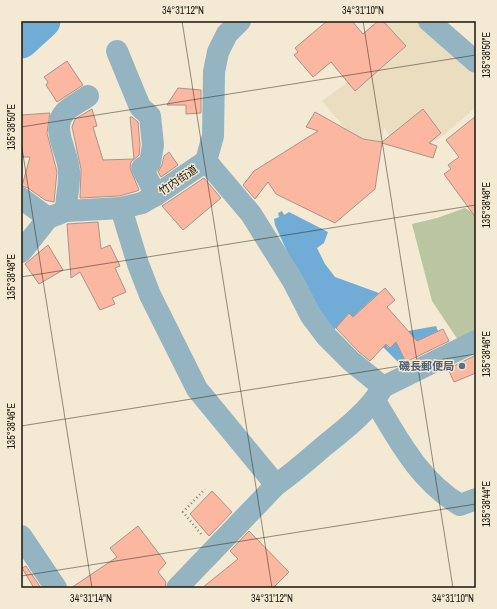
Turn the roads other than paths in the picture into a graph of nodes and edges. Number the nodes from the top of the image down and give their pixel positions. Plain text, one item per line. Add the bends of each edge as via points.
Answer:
1 (240, 21) edge
2 (429, 21) edge
3 (117, 51) dead end
4 (476, 62) edge
5 (88, 96) dead end
6 (206, 161) junction
7 (156, 195) junction
8 (21, 198) edge
9 (121, 208) junction
10 (57, 214) junction
11 (21, 252) edge
12 (476, 341) edge
13 (379, 394) junction
14 (276, 485) junction
15 (476, 499) edge
16 (21, 536) edge
17 (56, 588) edge
18 (176, 588) edge

1 - 6 street, 竹内街道 via 227,34 218,52 214,72 213,136
2 - 4 street
3 - 7 street via 140,107 150,116 153,145 150,163 142,168
5 - 10 street via 65,112 59,121 70,172 66,198
6 - 7 street, 竹内街道
6 - 13 street via 251,214 293,281 311,316
7 - 9 street, 竹内街道 via 142,203
8 - 10 street
9 - 10 street, 竹内街道
9 - 14 street via 150,295 193,382
10 - 11 street
12 - 13 street
13 - 14 street via 336,437
13 - 15 street via 403,449 425,477 442,494 460,505
14 - 18 street
16 - 17 street

